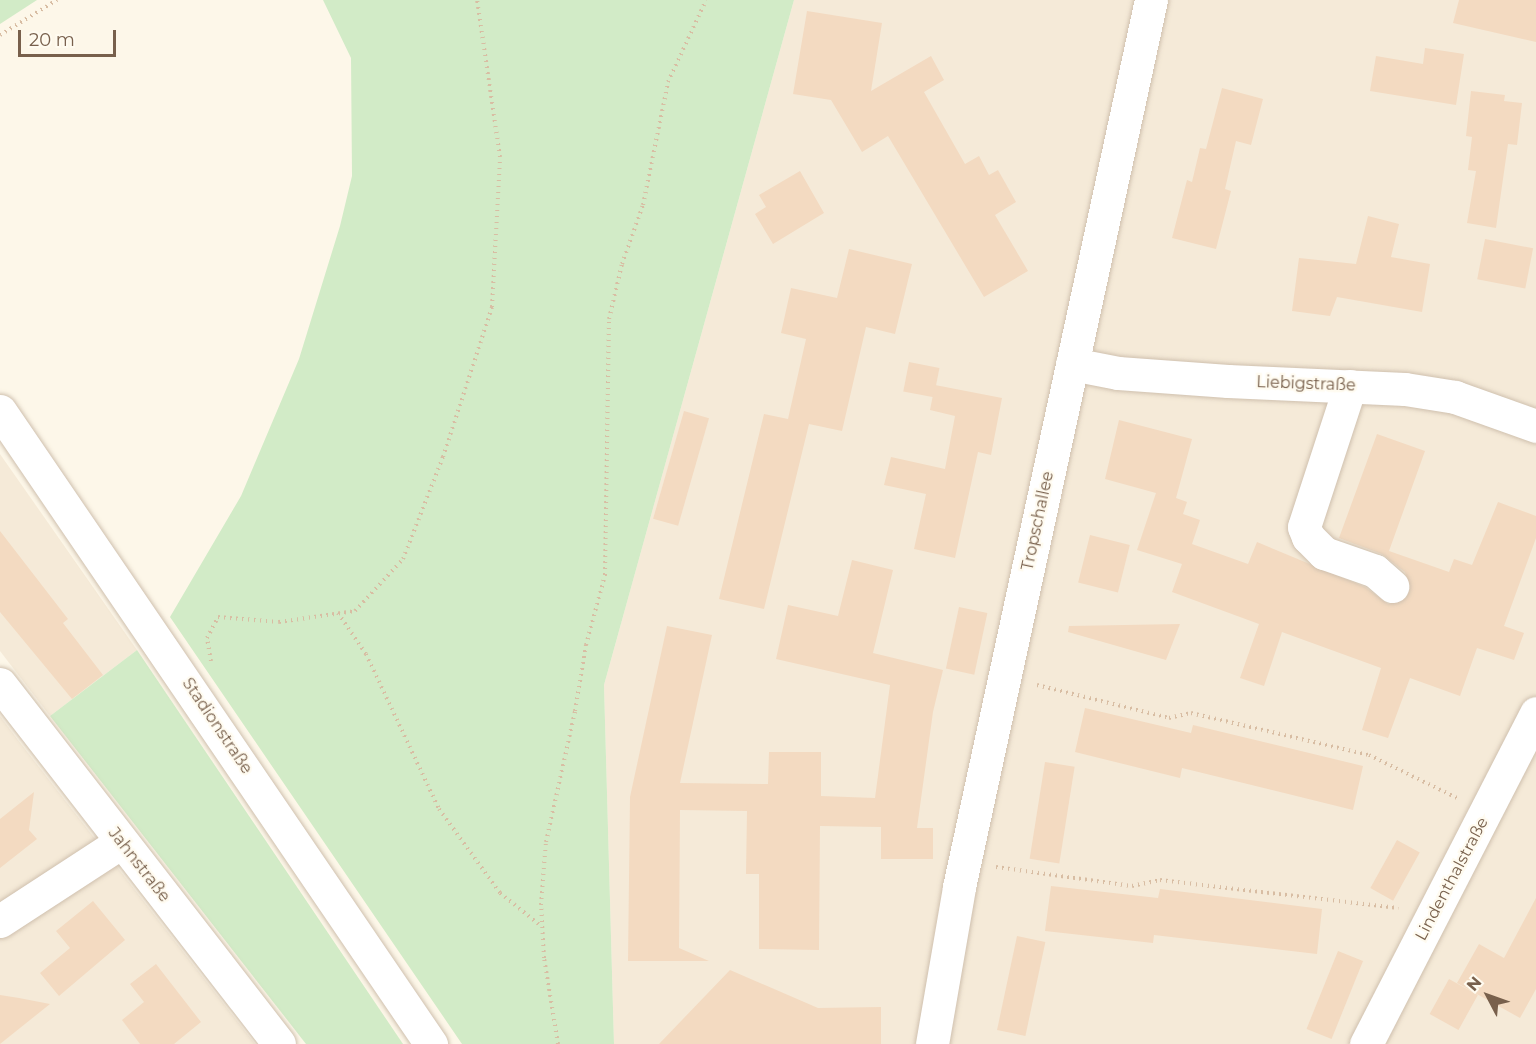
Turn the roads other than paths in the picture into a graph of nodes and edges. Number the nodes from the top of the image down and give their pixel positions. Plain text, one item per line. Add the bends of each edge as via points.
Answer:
1 (1151, 0) edge
2 (1072, 364) junction
3 (1350, 386) junction
4 (0, 411) edge
5 (1536, 426) edge
6 (1392, 586) dead end
7 (0, 684) edge
8 (1536, 713) edge
9 (121, 842) junction
10 (0, 921) edge
11 (279, 1044) edge
12 (431, 1044) edge
13 (932, 1044) edge
14 (1366, 1044) edge

1 - 2 street, Tropschallee
2 - 3 street, Liebigstraße via 1118,373
2 - 13 street, Tropschallee via 965,862
3 - 5 street, Liebigstraße via 1455,397
3 - 6 street via 1304,527 1324,553 1375,571
4 - 12 street, Stadionstraße via 200,699
7 - 9 street, Jahnstraße
8 - 14 street, Lindenthalstraße
9 - 10 street
9 - 11 street, Jahnstraße

